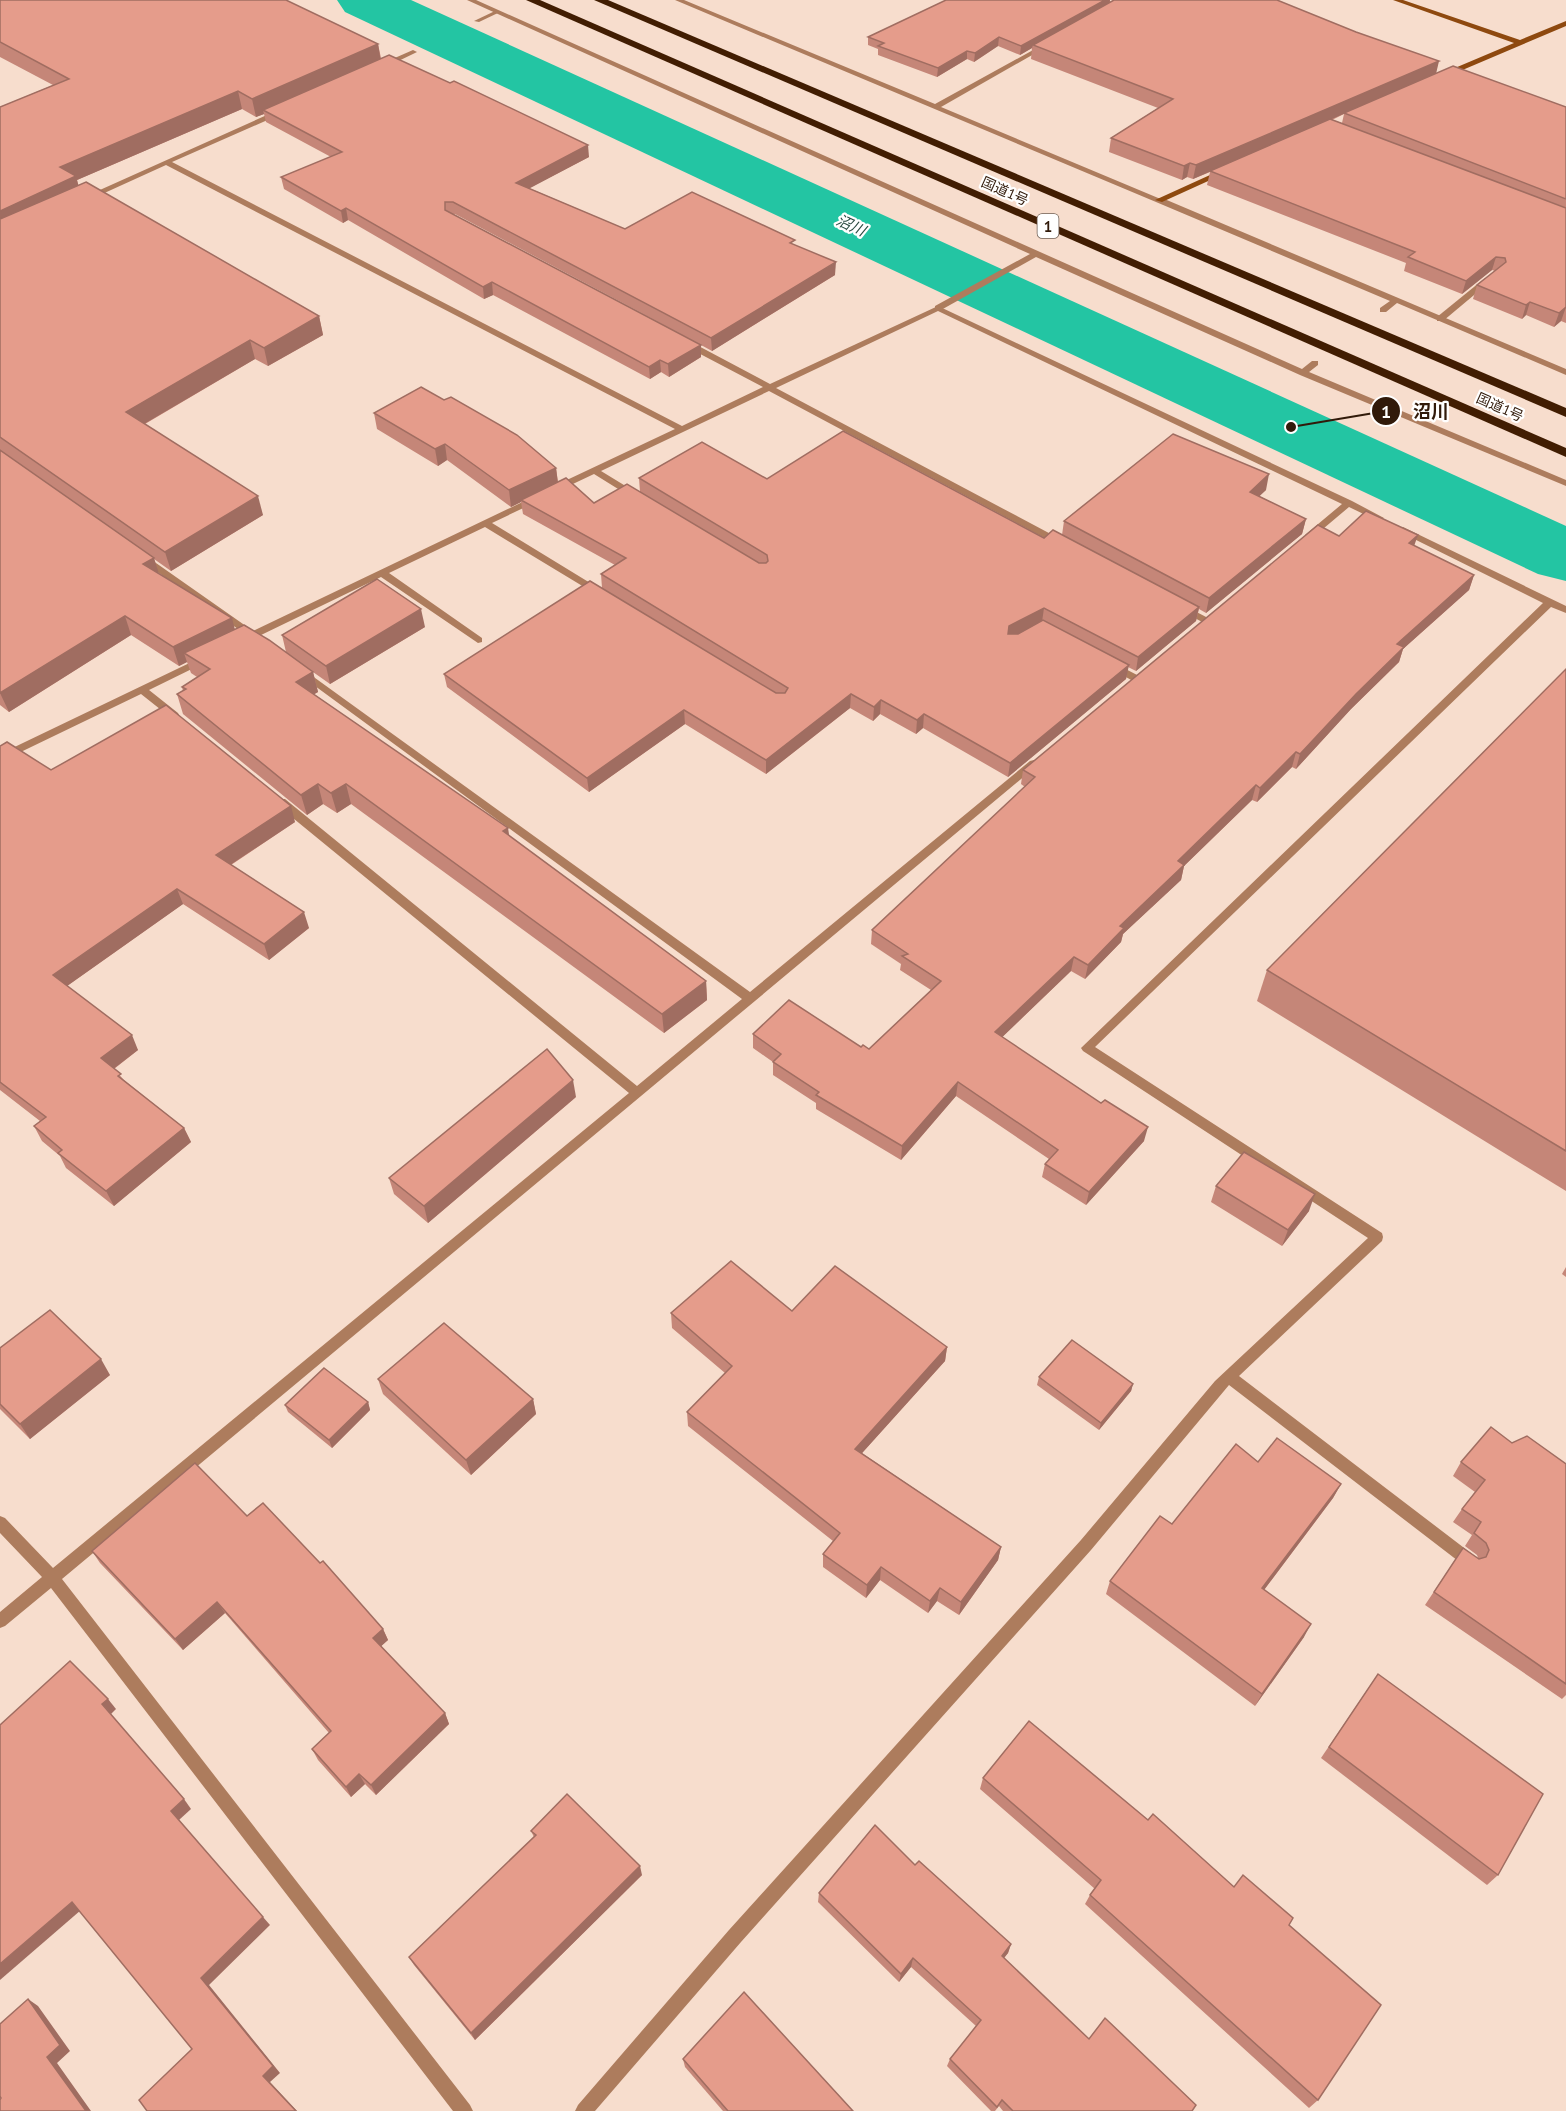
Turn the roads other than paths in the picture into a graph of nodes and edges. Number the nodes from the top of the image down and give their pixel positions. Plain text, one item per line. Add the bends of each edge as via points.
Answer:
1 (470, 0) edge
2 (531, 0) edge
3 (599, 0) edge
4 (678, 0) edge
5 (1396, 0) edge
6 (497, 12) junction
7 (477, 21) dead end
8 (1566, 23) edge
9 (1057, 39) edge
10 (1521, 43) junction
11 (413, 52) dead end
12 (381, 66) edge
13 (1435, 80) edge
14 (935, 107) junction
15 (284, 109) edge
16 (166, 162) junction
17 (1233, 168) edge
18 (1159, 200) junction
19 (73, 204) edge
20 (1035, 254) junction
21 (1496, 274) edge
22 (1396, 300) junction
23 (938, 308) junction
24 (1383, 310) dead end
25 (1440, 319) junction
26 (677, 339) edge
27 (1315, 363) dead end
28 (1566, 372) edge
29 (1303, 373) junction
30 (770, 388) junction
31 (1566, 413) edge
32 (681, 429) junction
33 (1566, 453) edge
34 (595, 471) junction
35 (1566, 483) edge
36 (644, 501) edge
37 (1349, 503) junction
38 (485, 523) junction
39 (1296, 547) edge
40 (1071, 549) edge
41 (136, 553) edge
42 (382, 573) junction
43 (608, 598) edge
44 (1550, 602) junction
45 (1175, 604) edge
46 (1566, 610) edge
47 (1207, 621) edge
48 (257, 639) junction
49 (478, 640) dead end
50 (232, 645) edge
51 (212, 655) edge
52 (1099, 658) edge
53 (290, 663) edge
54 (1137, 679) edge
55 (142, 689) junction
56 (188, 726) edge
57 (1045, 755) edge
58 (0, 758) edge
59 (270, 794) edge
60 (751, 999) junction
61 (638, 1094) junction
62 (1229, 1377) junction
63 (0, 1523) edge
64 (1472, 1562) edge
65 (52, 1578) junction
66 (0, 1621) edge
67 (464, 2111) edge
68 (584, 2111) edge

1 - 6 street
2 - 33 highway, 国道1号 / 1
3 - 31 highway, 国道1号 / 1
4 - 14 street
5 - 10 street
6 - 7 street
6 - 20 street
8 - 10 street
9 - 14 street
10 - 13 street
11 - 12 street
14 - 18 street
15 - 16 street
16 - 19 street
16 - 32 street
17 - 18 street
18 - 22 street
20 - 23 street
20 - 29 street
21 - 25 street
22 - 24 street
22 - 25 street
23 - 30 street
23 - 37 street
25 - 28 street
26 - 30 street
27 - 29 street
29 - 35 street
30 - 32 street
30 - 40 street
32 - 34 street
34 - 36 street
34 - 38 street
37 - 39 street
37 - 44 street
38 - 42 street
38 - 43 street
41 - 48 street
42 - 48 street
42 - 49 street
44 - 46 street
44 - 62 street via 1087,1048 1377,1237
45 - 47 street
48 - 50 street
51 - 55 street
52 - 54 street
53 - 60 street
55 - 56 street
55 - 58 street
57 - 60 street
59 - 61 street
60 - 61 street
61 - 65 street
62 - 64 street
62 - 68 street via 1086,1545 742,1927
63 - 65 street
65 - 66 street
65 - 67 street

